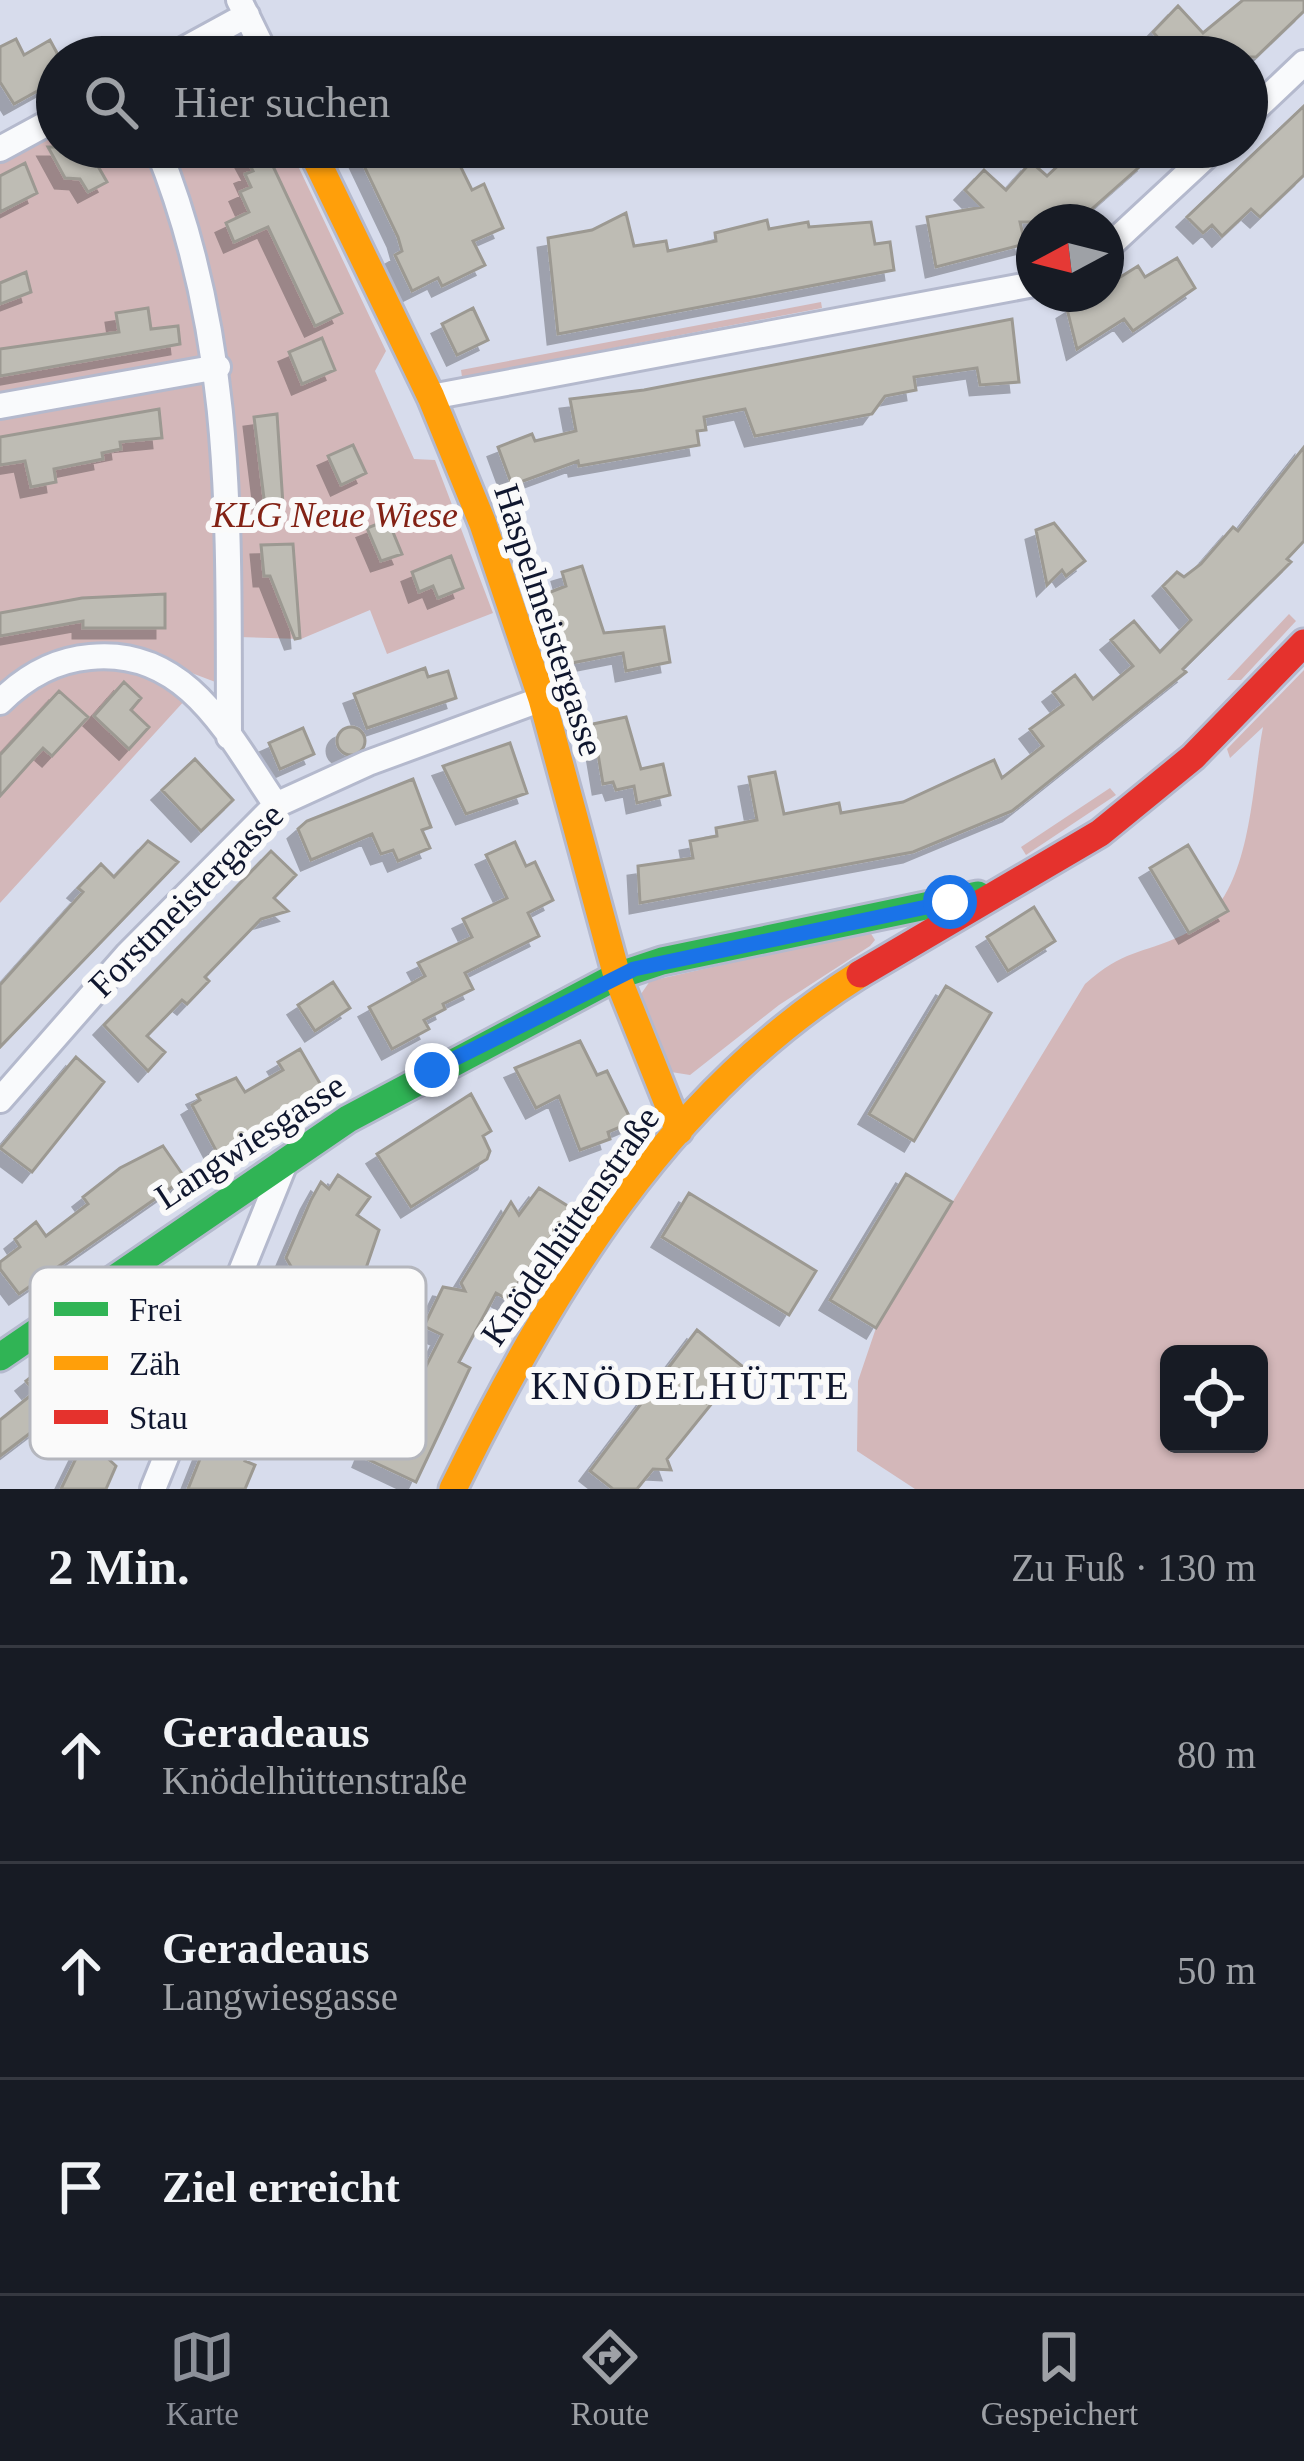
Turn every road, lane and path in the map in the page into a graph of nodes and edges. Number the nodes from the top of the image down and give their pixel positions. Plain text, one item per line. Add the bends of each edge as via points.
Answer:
1 (243, 8) edge
2 (201, 36) edge
3 (257, 36) edge
4 (1304, 63) edge
5 (1268, 97) edge
6 (36, 129) edge
7 (0, 149) edge
8 (164, 168) edge
9 (320, 168) edge
10 (1193, 168) edge
11 (1124, 232) edge
12 (1016, 287) edge
13 (218, 367) junction
14 (431, 397) junction
15 (0, 406) edge
16 (1304, 643) edge
17 (542, 699) junction
18 (0, 702) edge
19 (230, 737) junction
20 (276, 805) junction
21 (1026, 880) junction
22 (617, 976) junction
23 (0, 1100) edge
24 (679, 1131) junction
25 (286, 1160) junction
26 (131, 1267) edge
27 (243, 1267) edge
28 (30, 1336) edge
29 (0, 1357) edge
30 (165, 1459) edge
31 (153, 1489) edge
32 (453, 1489) edge

1 - 2 street
1 - 3 street
4 - 5 street
6 - 7 street
8 - 13 street via 198,262
9 - 14 street, Haspelmeistergasse
10 - 11 street
12 - 14 street
13 - 15 street
13 - 19 street
14 - 17 street, Haspelmeistergasse
16 - 21 street, Knödelhüttenstraße via 1156,789
17 - 20 street, Forstmeistergasse
17 - 22 street, Haspelmeistergasse
18 - 19 street via 52,666 130,657 186,683
19 - 20 street
20 - 23 street, Forstmeistergasse via 128,953
21 - 22 street, Knödelhüttenstraße
21 - 24 street, Knödelhüttenstraße via 781,1029
22 - 24 street, Haspelmeistergasse
22 - 25 street, Langwiesgasse via 432,1070
24 - 32 street, Knödelhüttenstraße via 541,1325
25 - 26 street, Langwiesgasse
25 - 27 street
28 - 29 street, Langwiesgasse
30 - 31 street

